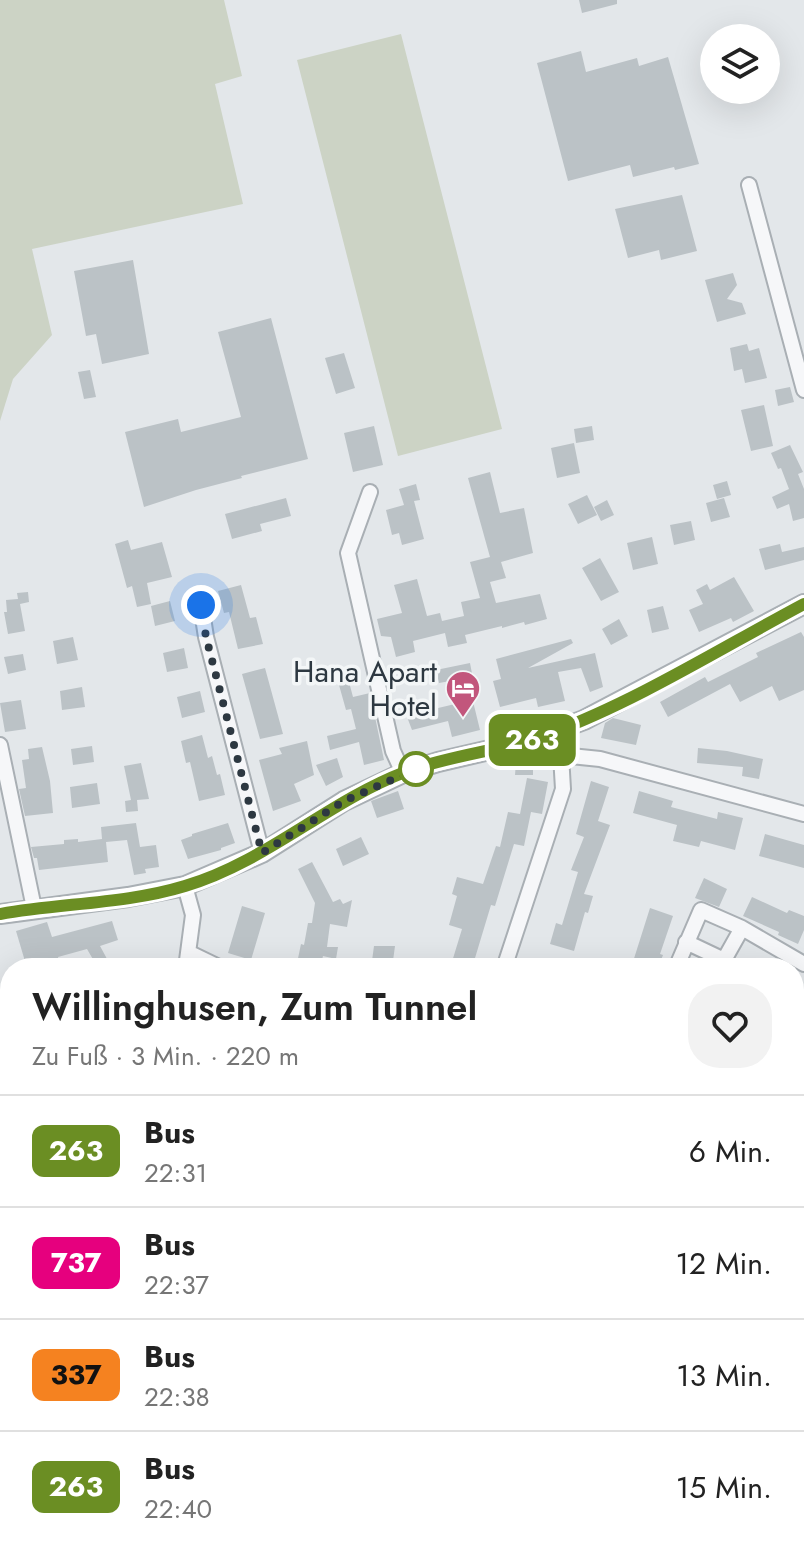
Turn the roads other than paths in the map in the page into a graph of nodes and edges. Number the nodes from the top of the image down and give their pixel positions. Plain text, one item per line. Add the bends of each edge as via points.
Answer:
1 (749, 185) dead end
2 (804, 390) edge
3 (370, 492) dead end
4 (804, 604) edge
5 (201, 605) dead end
6 (550, 734) junction
7 (0, 745) edge
8 (561, 755) junction
9 (403, 773) junction
10 (804, 814) edge
11 (262, 853) junction
12 (185, 886) junction
13 (34, 908) junction
14 (0, 914) edge
15 (742, 928) junction
16 (686, 942) junction
17 (188, 958) edge
18 (507, 958) edge
19 (680, 958) edge
20 (720, 958) edge
21 (725, 958) edge
22 (794, 958) edge

1 - 2 street
3 - 9 street via 348,553 393,751
4 - 6 street
5 - 11 street
6 - 8 street
6 - 9 street
7 - 13 street
8 - 10 street via 600,759
8 - 18 street via 563,789
9 - 11 street via 344,801
11 - 12 street
12 - 13 street
12 - 17 street via 193,915
13 - 14 street
15 - 16 street via 701,910
15 - 21 street
15 - 22 street
16 - 19 street
16 - 20 street

